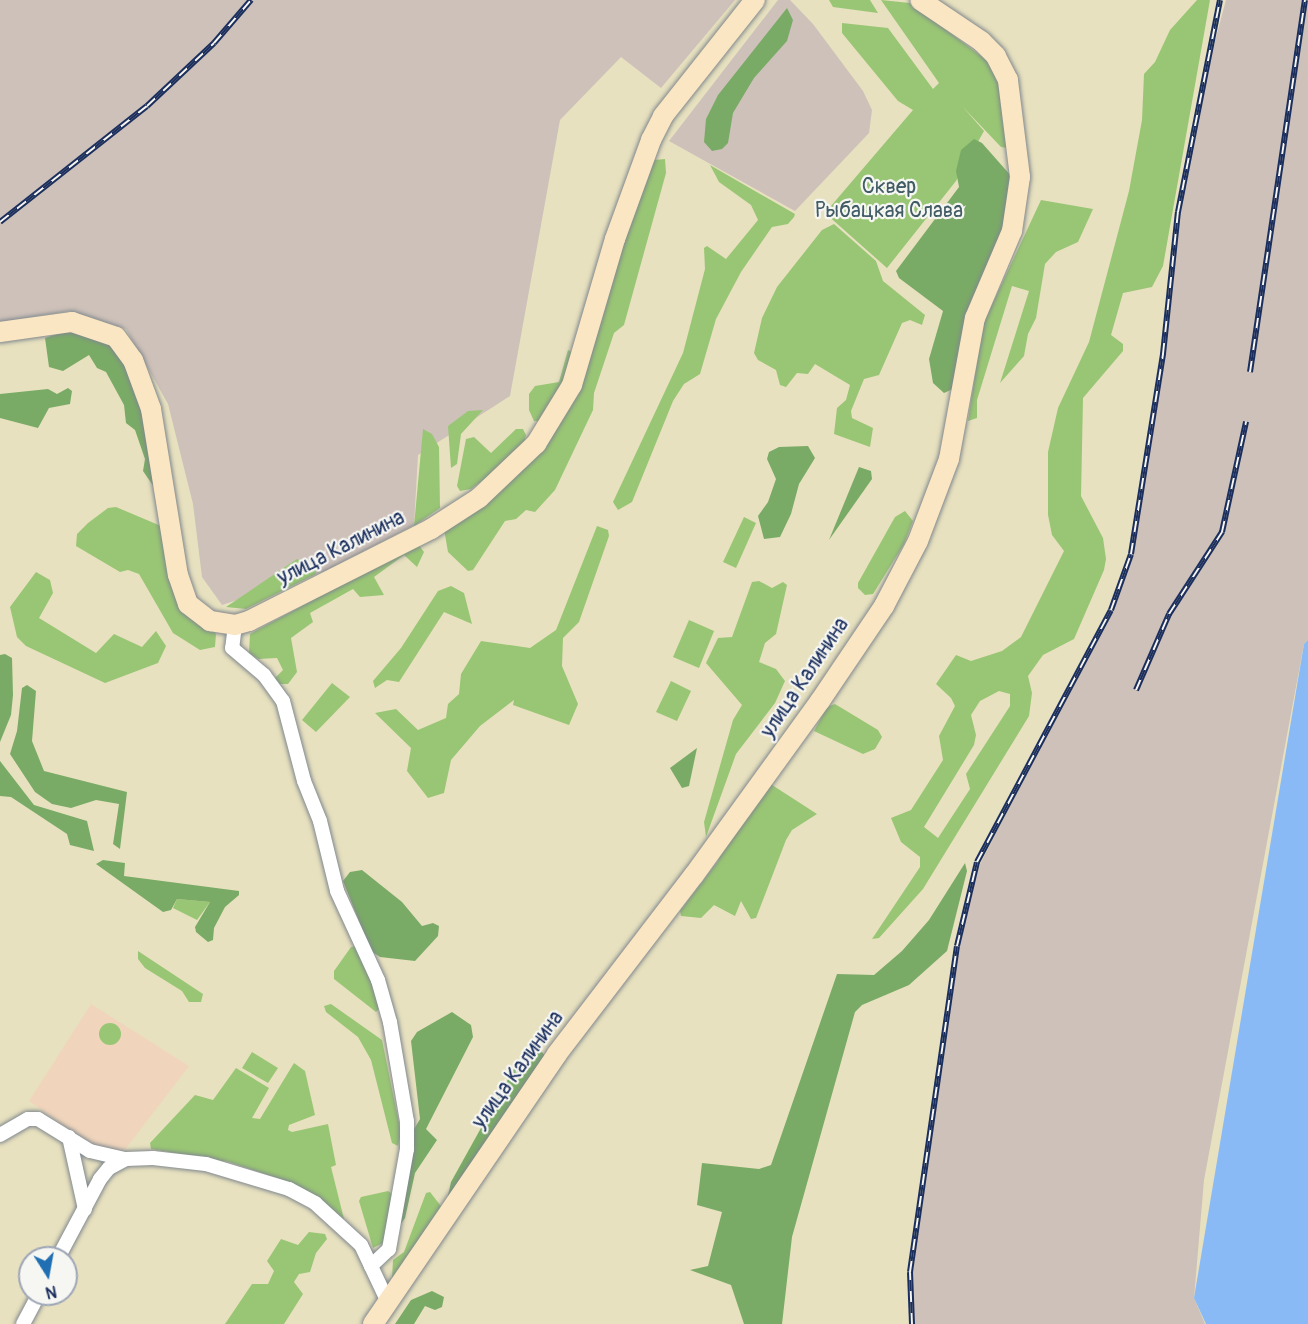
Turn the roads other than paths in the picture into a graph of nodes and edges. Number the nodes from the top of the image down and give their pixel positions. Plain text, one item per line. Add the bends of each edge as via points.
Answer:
1 (755, 0) edge
2 (920, 0) edge
3 (0, 332) edge
4 (235, 625) junction
5 (0, 1135) edge
6 (69, 1137) junction
7 (126, 1159) junction
8 (84, 1209) junction
9 (64, 1246) edge
10 (371, 1266) junction
11 (388, 1302) junction
12 (33, 1306) edge
13 (23, 1324) edge
14 (373, 1324) edge

1 - 4 main road, улица Калинина via 663,116 651,140 615,238 572,385 537,444 479,498 431,529
2 - 11 main road, улица Калинина via 981,41 996,56 1008,80 1018,148 1014,223 975,318 949,459 918,541 884,606 784,752 557,1054
3 - 4 main road via 72,322 116,337 127,349 155,424 183,593 200,617
4 - 10 street via 232,648 264,675 283,702 340,902 378,980 390,1022 406,1121 406,1149 389,1249
5 - 6 street via 33,1118
6 - 7 street via 90,1151
6 - 8 street
7 - 8 street via 109,1168
7 - 10 street via 206,1164 289,1189 329,1215 361,1245
8 - 9 street
10 - 11 street
11 - 14 main road, улица Калинина
12 - 13 street

